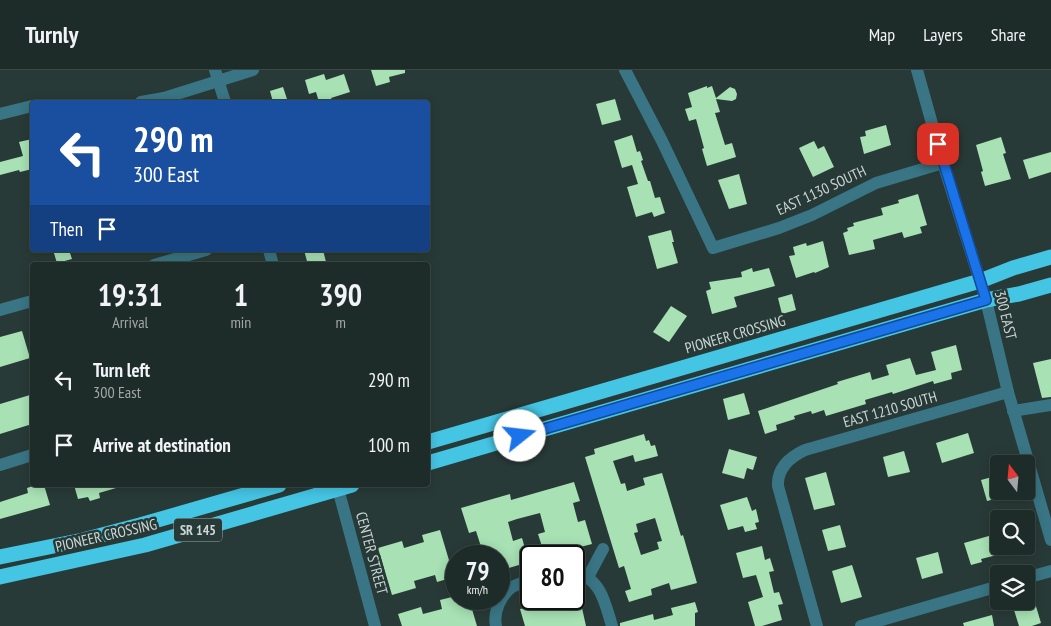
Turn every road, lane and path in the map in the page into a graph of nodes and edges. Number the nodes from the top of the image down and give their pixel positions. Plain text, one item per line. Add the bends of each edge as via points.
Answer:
1 (253, 70) edge
2 (625, 70) edge
3 (916, 70) edge
4 (217, 76) edge
5 (153, 100) edge
6 (224, 100) edge
7 (30, 106) edge
8 (0, 114) edge
9 (943, 162) junction
10 (199, 252) edge
11 (1051, 257) edge
12 (164, 262) edge
13 (980, 281) junction
14 (1051, 285) edge
15 (986, 300) junction
16 (30, 302) edge
17 (0, 310) edge
18 (1008, 392) junction
19 (1051, 405) edge
20 (1013, 410) junction
21 (430, 441) edge
22 (30, 456) edge
23 (430, 462) edge
24 (0, 465) edge
25 (272, 487) edge
26 (339, 487) edge
27 (342, 487) edge
28 (1051, 540) edge
29 (603, 549) dead end
30 (0, 557) edge
31 (1051, 571) edge
32 (1035, 575) edge
33 (585, 576) edge
34 (0, 577) edge
35 (588, 577) junction
36 (990, 589) edge
37 (497, 610) edge
38 (375, 626) edge
39 (496, 626) edge
40 (612, 626) edge
41 (818, 626) edge
42 (861, 626) edge

1 - 4 street
2 - 9 street, EAST 1130 SOUTH via 713,248 779,228 876,183
3 - 9 street, 300 EAST
4 - 5 street
4 - 6 street
7 - 8 street
9 - 13 street, 300 EAST
10 - 12 street
11 - 13 highway, PIONEER CROSSING
13 - 15 street, 300 EAST
13 - 21 highway, PIONEER CROSSING
14 - 15 highway
15 - 18 street, 300 EAST
15 - 23 highway
16 - 17 street
18 - 20 street, 300 EAST
18 - 41 street, EAST 1210 SOUTH via 805,450 785,464 779,474 778,486
19 - 20 street
20 - 28 street, 300 EAST
22 - 24 street
25 - 30 highway, PIONEER CROSSING / SR 145 via 140,526
26 - 34 highway, PIONEER CROSSING / SR 145 via 145,545
27 - 38 street, CENTER STREET
29 - 35 street
31 - 32 street
33 - 35 street
35 - 40 street via 602,592
36 - 42 street
37 - 39 street

